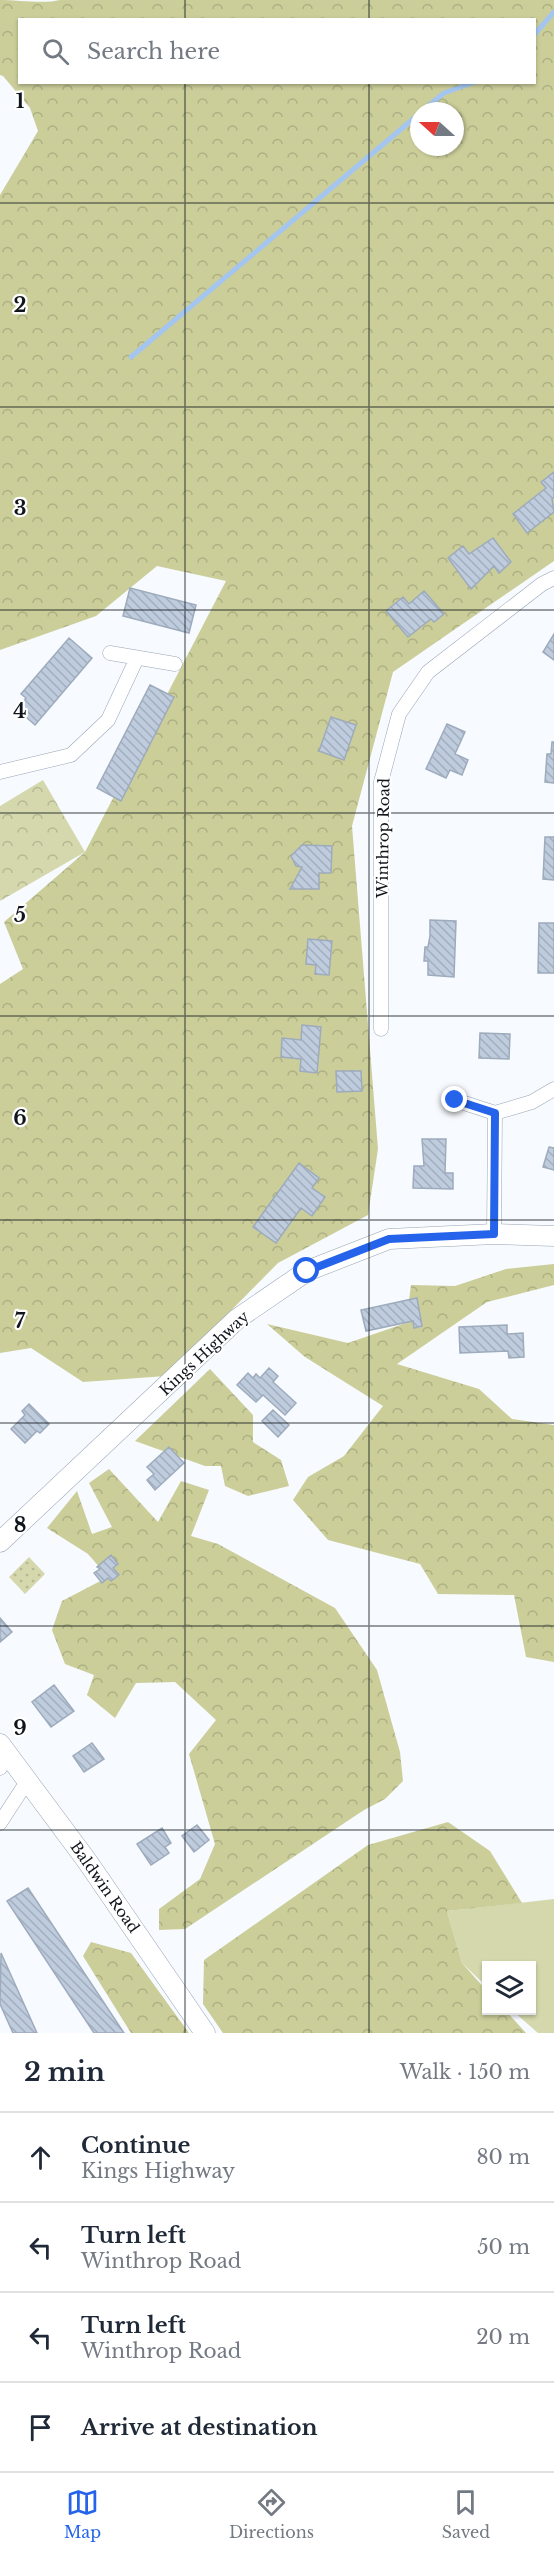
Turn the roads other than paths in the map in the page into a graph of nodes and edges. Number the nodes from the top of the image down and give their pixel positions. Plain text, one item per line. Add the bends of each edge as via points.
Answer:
1 (554, 578) edge
2 (110, 653) dead end
3 (138, 658) junction
4 (175, 664) dead end
5 (0, 772) edge
6 (381, 1029) dead end
7 (554, 1089) edge
8 (455, 1100) dead end
9 (495, 1113) junction
10 (494, 1234) junction
11 (554, 1236) edge
12 (0, 1542) edge
13 (3, 1756) edge
14 (28, 1780) junction
15 (0, 1822) edge
16 (205, 2033) edge

1 - 6 street, Winthrop Road via 428,672 399,714 381,782
2 - 3 street
3 - 4 street
3 - 5 street via 108,720 71,755
7 - 9 street via 532,1102
8 - 9 street
9 - 10 street
10 - 11 street, Kings Highway
10 - 12 street, Kings Highway via 389,1239 307,1271 237,1319
13 - 14 street, Baldwin Road
14 - 15 street
14 - 16 street, Baldwin Road

